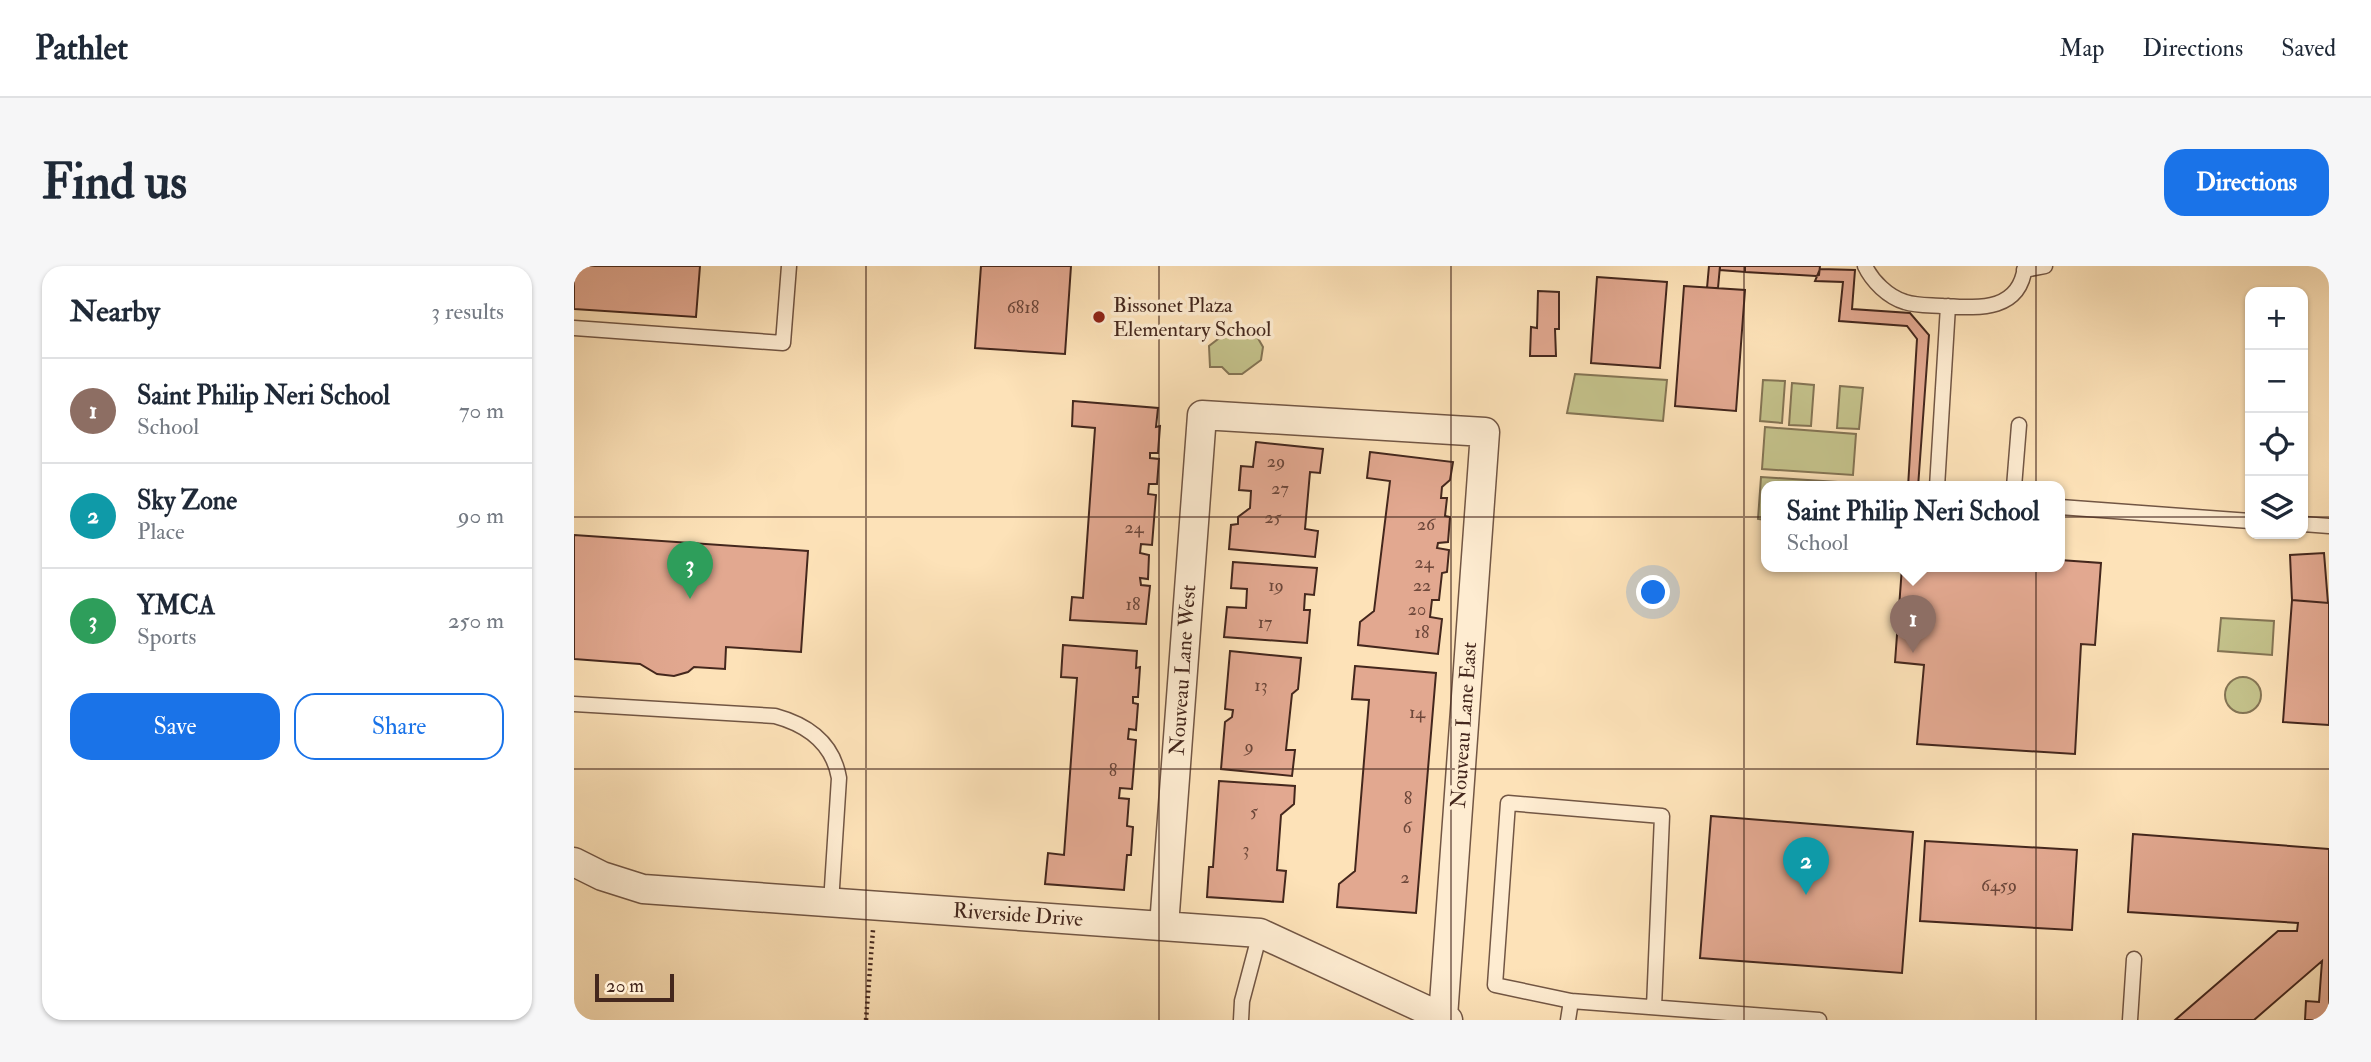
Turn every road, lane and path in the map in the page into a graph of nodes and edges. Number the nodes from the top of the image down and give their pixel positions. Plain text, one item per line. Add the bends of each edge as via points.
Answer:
1 (789, 266) edge
2 (1865, 266) edge
3 (2045, 266) edge
4 (2024, 268) edge
5 (1948, 306) junction
6 (574, 328) edge
7 (1202, 415) joint
8 (2019, 425) dead end
9 (1937, 481) edge
10 (2014, 481) edge
11 (2065, 508) edge
12 (2245, 521) edge
13 (2308, 524) edge
14 (2329, 526) edge
15 (574, 704) edge
16 (574, 862) edge
17 (831, 903) junction
18 (1164, 926) junction
19 (873, 929) dead end
20 (1260, 933) junction
21 (2134, 959) dead end
22 (1571, 1001) junction
23 (1654, 1007) junction
24 (1445, 1019) edge
25 (866, 1020) edge
26 (1241, 1020) edge
27 (1568, 1020) edge
28 (1819, 1020) edge
29 (2130, 1020) edge

1 - 6 lane via 783,343
2 - 5 lane via 1882,288 1904,302
3 - 4 lane
4 - 5 lane via 2018,290 2001,302 1980,308
5 - 9 lane
7 - 18 street, Nouveau Lane West
7 - 24 street, Nouveau Lane East via 1485,432
8 - 10 lane
11 - 12 lane
13 - 14 lane
15 - 17 lane via 775,716 814,735 836,762 839,778
16 - 17 street, Riverside Drive via 643,889
17 - 18 street, Riverside Drive
18 - 20 street, Riverside Drive
19 - 25 path
20 - 24 street, Riverside Drive
20 - 26 lane
21 - 29 lane
22 - 23 lane
22 - 23 lane via 1495,985 1508,803 1662,816
22 - 27 lane
23 - 28 lane

